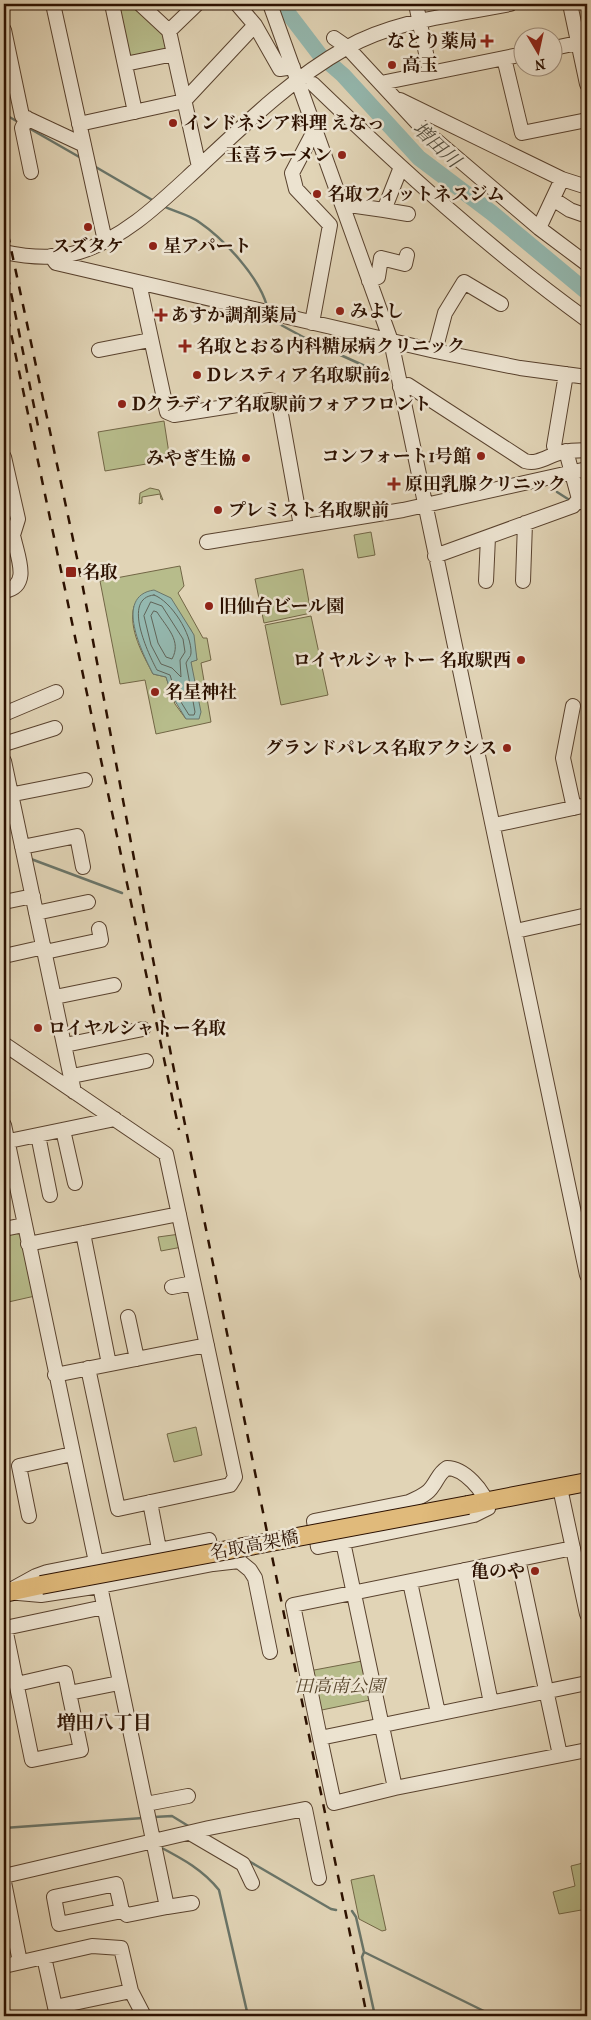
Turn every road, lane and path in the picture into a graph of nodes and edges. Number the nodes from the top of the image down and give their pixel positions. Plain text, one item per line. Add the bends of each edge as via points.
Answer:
1 (53, 4) edge
2 (112, 4) edge
3 (140, 4) edge
4 (197, 4) edge
5 (237, 4) edge
6 (270, 4) edge
7 (416, 4) edge
8 (510, 4) edge
9 (570, 4) edge
10 (420, 22) junction
11 (255, 25) junction
12 (4, 30) edge
13 (169, 31) junction
14 (334, 38) dead end
15 (583, 42) edge
16 (564, 46) edge
17 (344, 49) junction
18 (174, 54) junction
19 (514, 56) edge
20 (504, 58) junction
21 (125, 64) junction
22 (300, 72) junction
23 (430, 73) junction
24 (380, 83) junction
25 (587, 84) edge
26 (326, 97) junction
27 (394, 97) junction
28 (304, 98) junction
29 (184, 101) junction
30 (135, 112) junction
31 (587, 120) edge
32 (25, 122) junction
33 (79, 124) junction
34 (317, 135) junction
35 (85, 150) junction
36 (199, 167) junction
37 (401, 167) junction
38 (31, 172) dead end
39 (562, 179) junction
40 (587, 186) edge
41 (553, 199) junction
42 (342, 204) junction
43 (384, 210) junction
44 (408, 214) dead end
45 (587, 216) edge
46 (539, 228) junction
47 (106, 241) junction
48 (4, 252) edge
49 (51, 256) junction
50 (405, 263) dead end
51 (587, 264) edge
52 (369, 280) junction
53 (139, 283) junction
54 (501, 304) dead end
55 (587, 320) edge
56 (312, 323) junction
57 (150, 340) junction
58 (391, 341) junction
59 (99, 350) dead end
60 (435, 351) junction
61 (566, 374) junction
62 (587, 377) edge
63 (400, 386) junction
64 (587, 450) edge
65 (562, 452) junction
66 (4, 457) edge
67 (587, 469) edge
68 (570, 472) junction
69 (579, 503) edge
70 (425, 505) junction
71 (525, 523) junction
72 (301, 526) junction
73 (8, 532) edge
74 (488, 537) junction
75 (206, 542) dead end
76 (435, 556) junction
77 (486, 581) dead end
78 (523, 581) dead end
79 (4, 591) edge
80 (56, 692) dead end
81 (573, 706) dead end
82 (4, 714) edge
83 (54, 728) dead end
84 (4, 744) edge
85 (4, 761) edge
86 (85, 780) dead end
87 (7, 795) edge
88 (581, 807) edge
89 (494, 825) junction
90 (22, 847) junction
91 (82, 867) dead end
92 (33, 896) junction
93 (4, 902) edge
94 (88, 902) dead end
95 (36, 913) junction
96 (587, 915) edge
97 (99, 929) dead end
98 (516, 931) junction
99 (44, 950) junction
100 (4, 956) edge
101 (114, 985) dead end
102 (55, 997) junction
103 (143, 1029) dead end
104 (4, 1044) edge
105 (65, 1045) junction
106 (146, 1061) dead end
107 (72, 1076) junction
108 (74, 1092) junction
109 (115, 1119) junction
110 (4, 1125) edge
111 (63, 1130) junction
112 (38, 1135) junction
113 (5, 1142) edge
114 (75, 1183) dead end
115 (50, 1195) dead end
116 (179, 1214) junction
117 (24, 1225) junction
118 (4, 1229) edge
119 (583, 1231) edge
120 (83, 1234) junction
121 (28, 1244) junction
122 (587, 1275) edge
123 (193, 1283) junction
124 (172, 1288) dead end
125 (128, 1318) dead end
126 (207, 1344) junction
127 (137, 1359) junction
128 (109, 1364) junction
129 (88, 1368) junction
130 (55, 1375) junction
131 (72, 1454) junction
132 (587, 1482) edge
133 (560, 1488) junction
134 (487, 1501) junction
135 (150, 1502) junction
136 (30, 1516) dead end
137 (344, 1542) junction
138 (573, 1548) junction
139 (159, 1549) junction
140 (518, 1559) junction
141 (96, 1562) junction
142 (213, 1564) junction
143 (464, 1570) junction
144 (410, 1582) junction
145 (100, 1586) junction
146 (5, 1593) edge
147 (354, 1593) junction
148 (104, 1607) junction
149 (587, 1614) edge
150 (5, 1629) edge
151 (270, 1652) dead end
152 (119, 1683) junction
153 (587, 1683) edge
154 (17, 1684) junction
155 (546, 1691) junction
156 (69, 1693) junction
157 (491, 1703) junction
158 (438, 1714) junction
159 (382, 1725) junction
160 (320, 1738) junction
161 (587, 1750) edge
162 (560, 1755) junction
163 (395, 1788) junction
164 (188, 1796) dead end
165 (148, 1813) junction
166 (196, 1832) junction
167 (154, 1842) junction
168 (4, 1876) edge
169 (319, 1878) dead end
170 (4, 1882) edge
171 (252, 1883) dead end
172 (192, 1903) dead end
173 (167, 1907) junction
174 (122, 1910) junction
175 (44, 1958) junction
176 (20, 1962) junction
177 (4, 1966) edge
178 (131, 1991) junction
179 (56, 2012) edge
180 (144, 2016) edge

1 - 33 street
2 - 21 street
3 - 13 street
4 - 13 street
5 - 11 street
6 - 22 street
7 - 10 street
8 - 10 street
9 - 15 street
10 - 17 street via 380,32
10 - 23 street
11 - 22 street via 280,69
11 - 29 street
12 - 32 street
13 - 18 street
14 - 17 street
15 - 16 street
15 - 25 street
17 - 22 street
17 - 24 street
18 - 21 street
18 - 29 street
19 - 20 street
20 - 23 street
20 - 31 street via 522,134
21 - 30 street
22 - 26 street
22 - 28 street
22 - 36 street
23 - 24 street
24 - 27 street
26 - 28 street
26 - 37 street
27 - 39 street
27 - 46 street via 424,130
28 - 34 street
29 - 30 street
29 - 36 street
30 - 33 street
32 - 35 street
32 - 38 street
33 - 35 street
34 - 42 street
34 - 56 street via 311,137 292,173 296,189 330,225
35 - 47 street
36 - 47 street via 158,203
37 - 43 street
37 - 55 street
39 - 40 street
39 - 41 street
41 - 45 street
41 - 46 street
42 - 43 street
42 - 52 street
43 - 44 street
46 - 51 street
47 - 49 street via 79,252
48 - 49 street
49 - 53 street via 56,263
50 - 52 street via 381,258 378,277
52 - 58 street
53 - 56 street
53 - 57 street
54 - 60 street via 464,282 445,313
56 - 58 street
57 - 59 street
57 - 72 street via 165,408 170,415 270,400 279,403
58 - 60 street
58 - 63 street
60 - 61 street
61 - 62 street
61 - 65 street via 554,446
63 - 65 street via 408,385 525,461 530,463
63 - 70 street
64 - 65 street
65 - 68 street
66 - 73 street via 18,519
67 - 68 street
68 - 69 street
68 - 70 street
69 - 71 street
70 - 72 street
70 - 76 street
71 - 74 street
71 - 78 street
72 - 75 street
73 - 79 street via 21,576 14,589
74 - 76 street
74 - 77 street
76 - 89 street
80 - 82 street
81 - 88 street via 563,758
83 - 84 street
85 - 87 street
86 - 87 street
87 - 90 street
88 - 89 street
89 - 98 street
90 - 91 street via 77,836
90 - 92 street
92 - 93 street
92 - 95 street
94 - 95 street
95 - 99 street
96 - 98 street
97 - 99 street via 101,940
98 - 119 street
99 - 100 street
99 - 102 street
101 - 102 street
102 - 105 street
103 - 105 street
104 - 108 street
105 - 107 street
106 - 107 street
107 - 108 street
108 - 109 street
109 - 111 street
109 - 116 street via 166,1154
110 - 113 street
111 - 112 street
111 - 114 street
112 - 113 street
112 - 115 street
113 - 117 street
116 - 120 street
116 - 123 street
117 - 118 street
117 - 121 street
119 - 122 street
120 - 121 street
120 - 128 street
121 - 130 street
123 - 124 street
123 - 126 street
125 - 127 street
126 - 127 street
126 - 135 street via 235,1477 230,1485
127 - 128 street
128 - 129 street
129 - 130 street
129 - 135 street via 118,1509
130 - 131 street
131 - 136 street via 19,1466
131 - 141 street
132 - 133 main road, 名取高架橋
133 - 134 main road, 名取高架橋
133 - 138 street
134 - 137 street via 488,1508 474,1516
134 - 137 street via 459,1469 447,1468 431,1489 409,1502 314,1521 318,1547
134 - 146 main road, 名取高架橋, bridge
135 - 139 street
137 - 147 street
138 - 140 street
138 - 149 street
139 - 141 street
139 - 142 street via 209,1540
140 - 143 street
140 - 155 street
141 - 146 street via 36,1576
142 - 145 street
142 - 151 street via 239,1561 250,1570 255,1578
143 - 144 street
143 - 157 street
144 - 147 street
144 - 158 street
145 - 146 street via 41,1595
145 - 148 street
147 - 159 street
147 - 160 street via 294,1605
148 - 150 street
148 - 152 street
150 - 154 street
152 - 156 street
152 - 165 street
153 - 155 street
154 - 156 street via 65,1673
154 - 156 street via 32,1760 81,1750
155 - 157 street
155 - 162 street
157 - 158 street
158 - 159 street
159 - 160 street
159 - 163 street
160 - 163 street via 334,1803
161 - 162 street
162 - 163 street
164 - 165 street
165 - 167 street
166 - 167 street
166 - 169 street via 305,1809
166 - 171 street via 243,1864
167 - 168 street
167 - 173 street
170 - 176 street
172 - 173 street
173 - 174 street via 127,1915
174 - 174 street via 59,1924 54,1898 116,1884
175 - 176 street
175 - 178 street via 92,1946 121,1948
175 - 179 street
176 - 177 street
178 - 179 street
178 - 180 street

